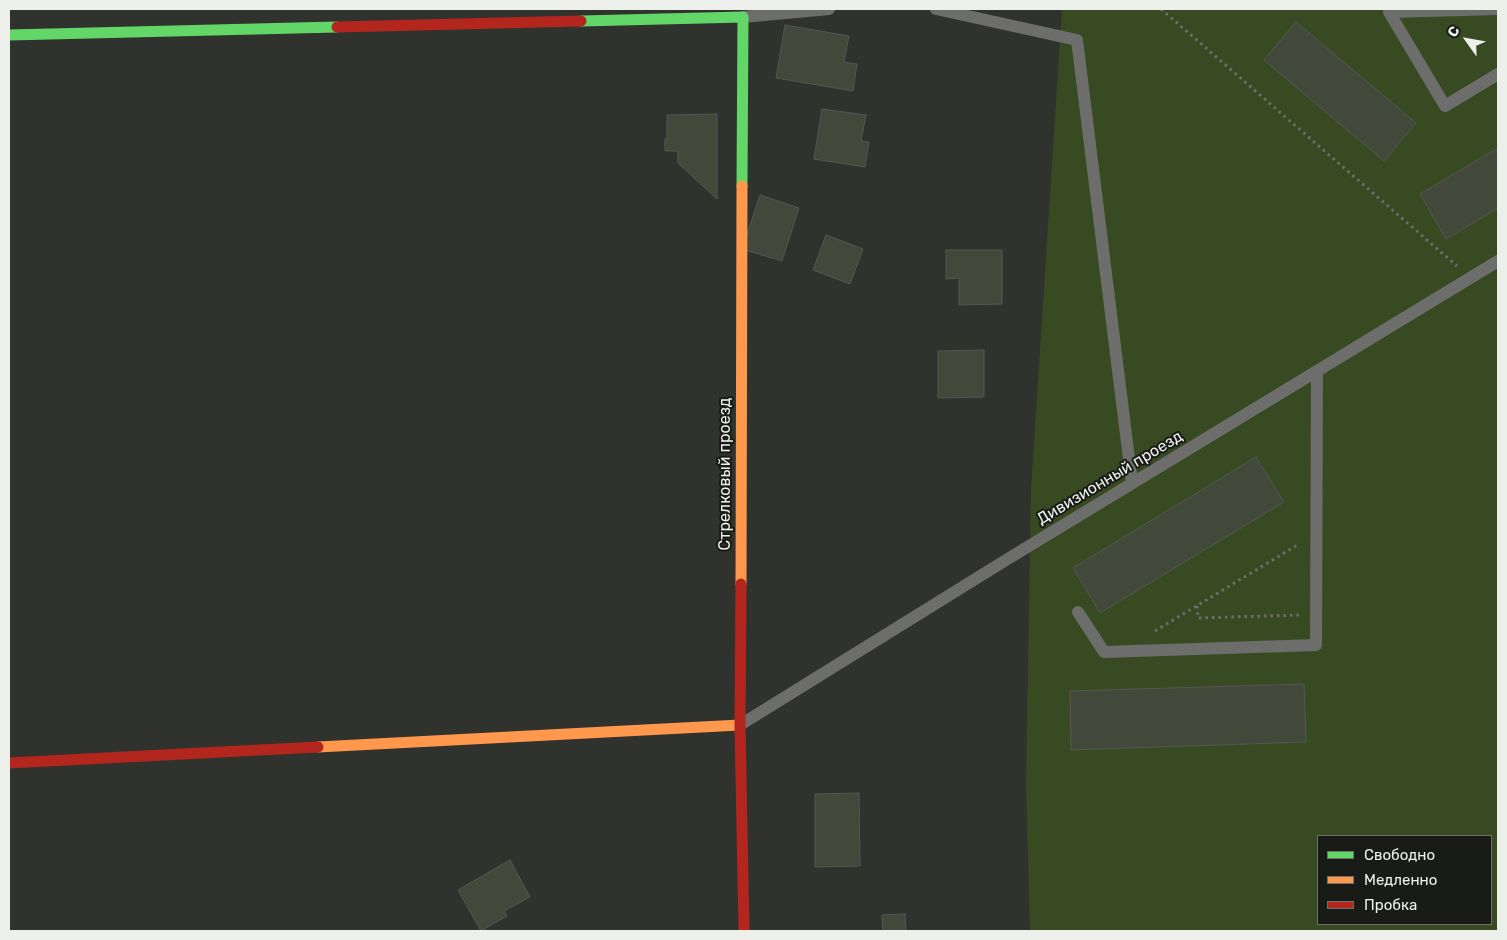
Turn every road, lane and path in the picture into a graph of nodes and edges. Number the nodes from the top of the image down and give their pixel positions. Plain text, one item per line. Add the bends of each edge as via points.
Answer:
1 (829, 9) edge
2 (936, 9) edge
3 (1161, 9) edge
4 (1498, 9) edge
5 (743, 17) junction
6 (9, 34) edge
7 (1498, 74) edge
8 (1498, 261) edge
9 (1471, 278) junction
10 (1317, 371) junction
11 (1132, 483) junction
12 (1317, 533) junction
13 (1197, 606) junction
14 (1078, 612) dead end
15 (1317, 614) junction
16 (1122, 651) junction
17 (740, 725) junction
18 (9, 763) edge
19 (744, 931) edge

1 - 5 lane
2 - 11 lane via 1077,40
3 - 9 path
4 - 7 lane via 1389,12 1445,106
5 - 6 street
5 - 17 street, Стрелковый проезд
8 - 9 lane, Дивизионный проезд
9 - 10 lane, Дивизионный проезд
10 - 11 lane, Дивизионный проезд
10 - 12 lane
11 - 17 lane, Дивизионный проезд
12 - 13 path
12 - 15 lane
13 - 15 path via 1198,618
13 - 16 path
14 - 16 lane via 1104,652
15 - 16 lane via 1316,645
17 - 18 street
17 - 19 street, Стрелковый проезд

